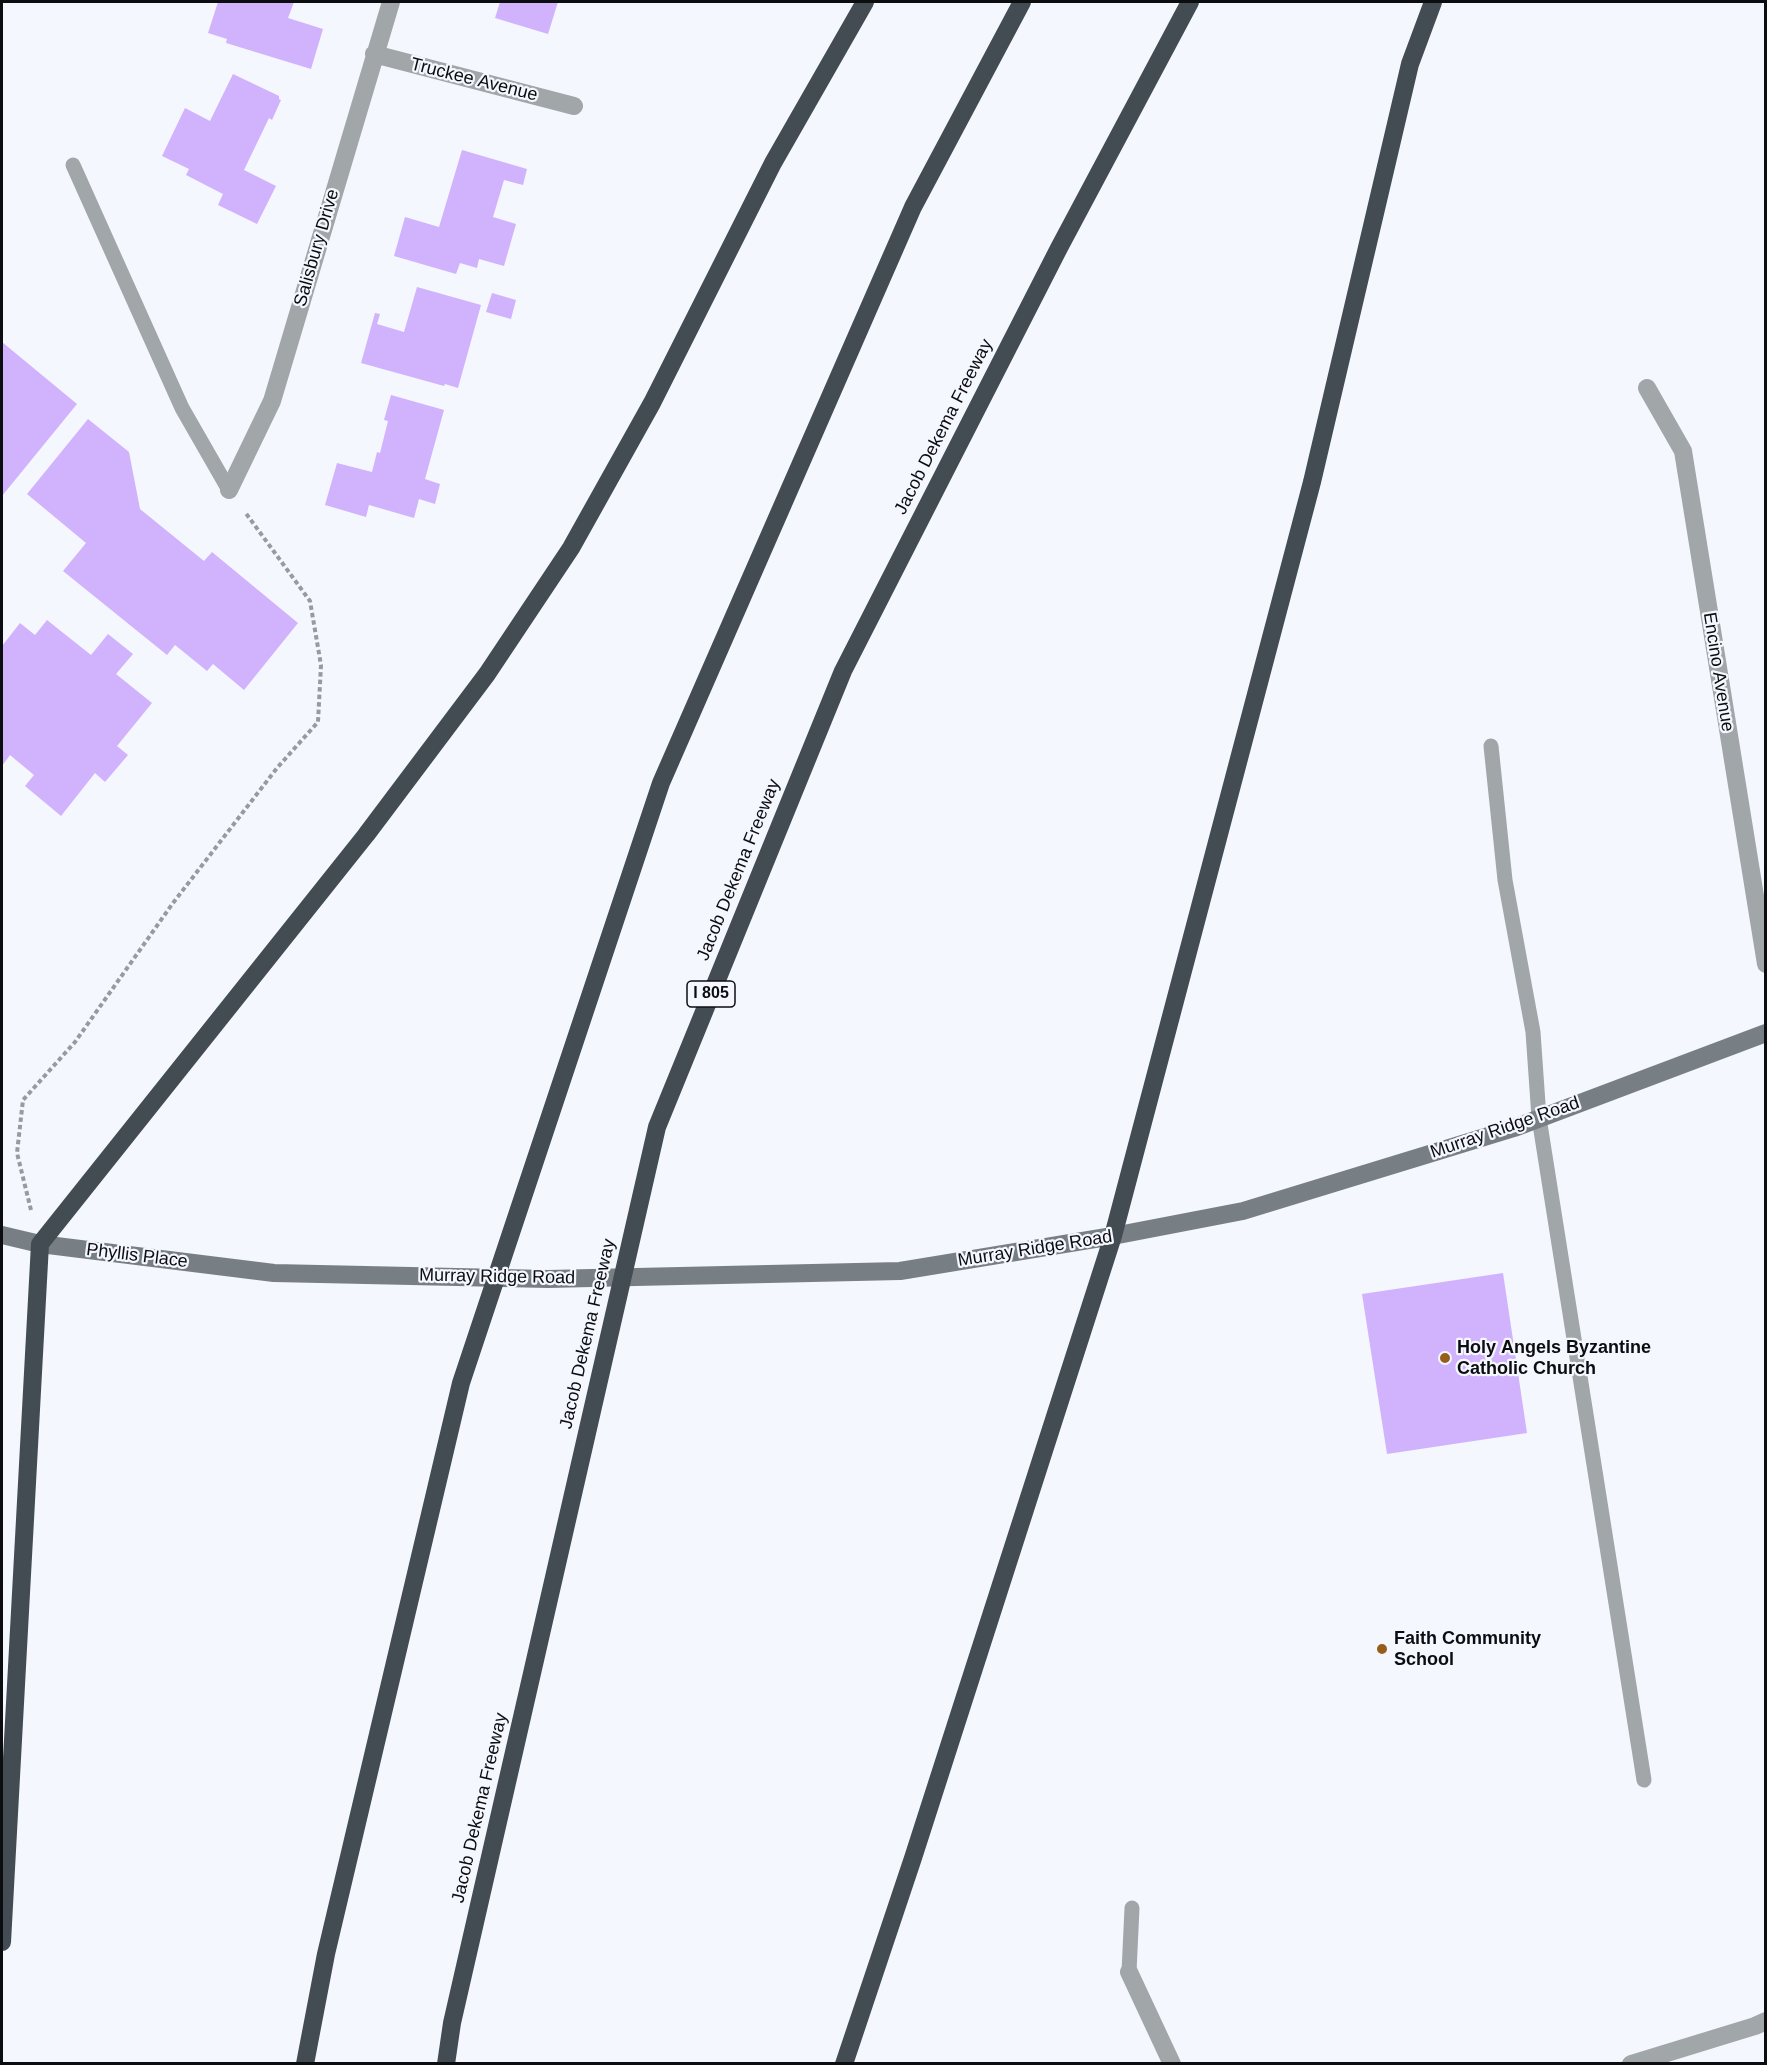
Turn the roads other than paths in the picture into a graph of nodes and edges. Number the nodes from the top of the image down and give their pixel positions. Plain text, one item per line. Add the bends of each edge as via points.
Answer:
1 (391, 2) edge
2 (865, 2) edge
3 (1022, 2) edge
4 (1190, 2) edge
5 (1433, 2) edge
6 (374, 54) junction
7 (574, 106) dead end
8 (73, 165) dead end
9 (1647, 388) dead end
10 (229, 490) joint
11 (1491, 746) dead end
12 (1766, 964) edge
13 (1766, 1033) edge
14 (1539, 1118) junction
15 (2, 1235) edge
16 (1113, 1236) junction
17 (40, 1245) junction
18 (274, 1273) joint
19 (1644, 1779) dead end
20 (1132, 1908) dead end
21 (2, 1942) edge
22 (1129, 1972) joint
23 (1766, 2021) edge
24 (305, 2064) edge
25 (446, 2064) edge
26 (844, 2064) edge
27 (1172, 2064) edge
28 (1631, 2064) edge

1 - 6 street, Salisbury Drive
2 - 17 highway via 773,163 652,403 552,577 487,674 366,835
3 - 24 highway via 913,207 661,783 461,1383 326,1954
4 - 25 highway, Jacob Dekema Freeway / I 805 via 1059,248 843,671 657,1126
5 - 16 highway via 1410,64 1312,482
6 - 7 street, Truckee Avenue
6 - 10 street, Salisbury Drive via 272,401
8 - 10 lane via 182,408
9 - 12 street, Encino Avenue via 1683,451
11 - 14 lane via 1504,880 1533,1032
13 - 14 main road, Murray Ridge Road
14 - 16 main road, Murray Ridge Road via 1244,1211
14 - 19 lane
15 - 17 main road, Phyllis Place
16 - 18 main road, Murray Ridge Road via 900,1271 549,1279
16 - 26 highway
17 - 18 main road, Phyllis Place
17 - 21 highway
20 - 22 lane
22 - 27 street
23 - 28 street

